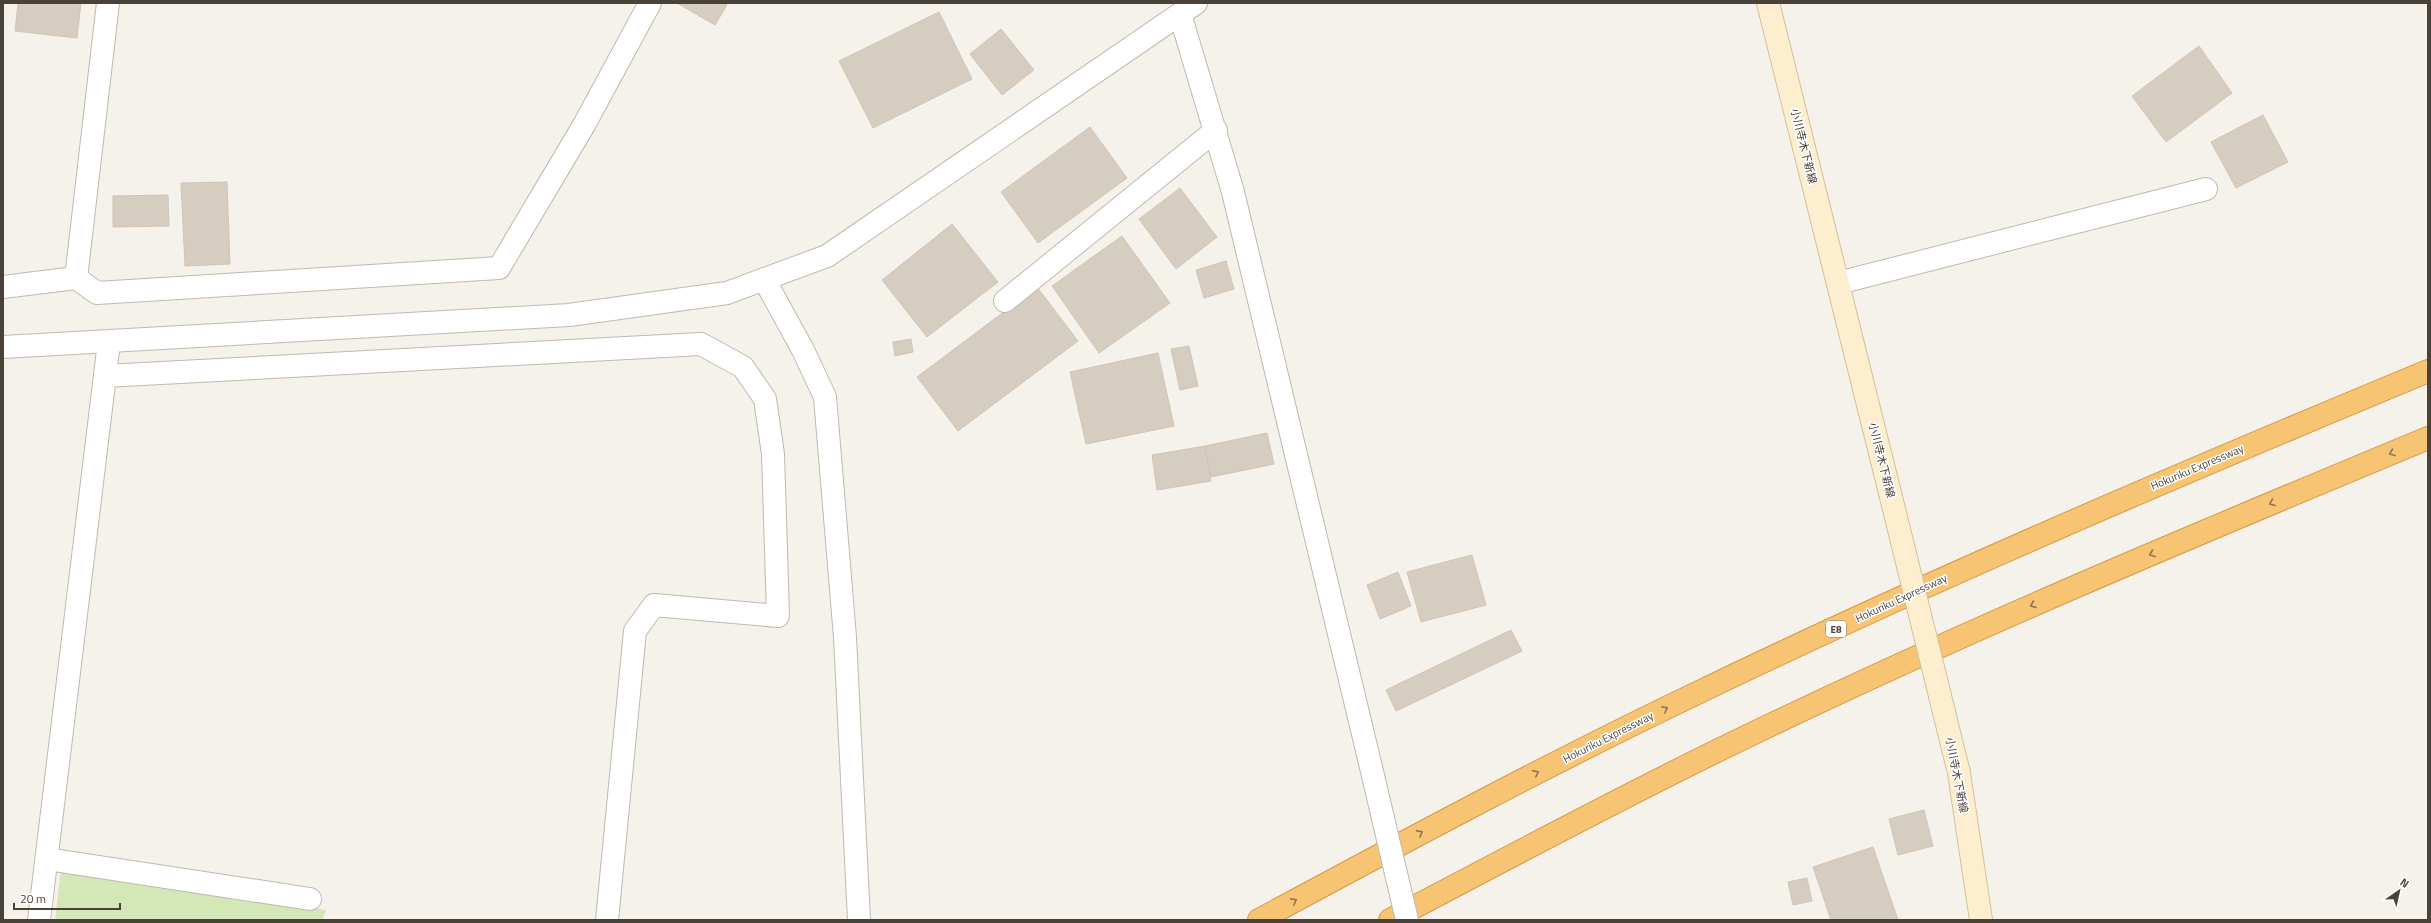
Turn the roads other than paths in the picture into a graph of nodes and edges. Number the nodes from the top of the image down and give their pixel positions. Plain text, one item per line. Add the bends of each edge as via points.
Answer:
1 (108, 3) edge
2 (650, 3) edge
3 (1768, 3) edge
4 (1188, 9) edge
5 (1216, 130) junction
6 (2206, 189) dead end
7 (76, 278) junction
8 (764, 279) junction
9 (1838, 283) junction
10 (3, 287) edge
11 (1006, 301) dead end
12 (109, 342) junction
13 (3, 347) edge
14 (2428, 371) edge
15 (105, 376) junction
16 (2428, 438) edge
17 (47, 859) junction
18 (310, 899) dead end
19 (39, 920) edge
20 (607, 920) edge
21 (859, 920) edge
22 (1259, 920) edge
23 (1390, 920) edge
24 (1407, 920) edge
25 (1981, 920) edge

1 - 7 street
2 - 7 street via 584,125 499,268 97,293
3 - 9 main road, 小川寺木下新線
4 - 5 street
4 - 8 street via 827,256
5 - 11 street
5 - 24 street, bridge
6 - 9 street
7 - 10 street
8 - 12 street via 727,293 569,315
8 - 21 street via 803,350 825,397 845,637
9 - 25 main road, 小川寺木下新線, bridge via 1959,773
12 - 13 street
12 - 15 street
22 -> 14 highway, Hokuriku Expressway / E8 via 1457,813 1698,692 1960,571 2233,452
15 - 17 street
15 - 20 street via 701,344 743,367 765,399 771,439 778,616 654,605 636,631
16 -> 23 highway via 2218,525 1958,638 1727,746
17 - 18 street
17 - 19 street

